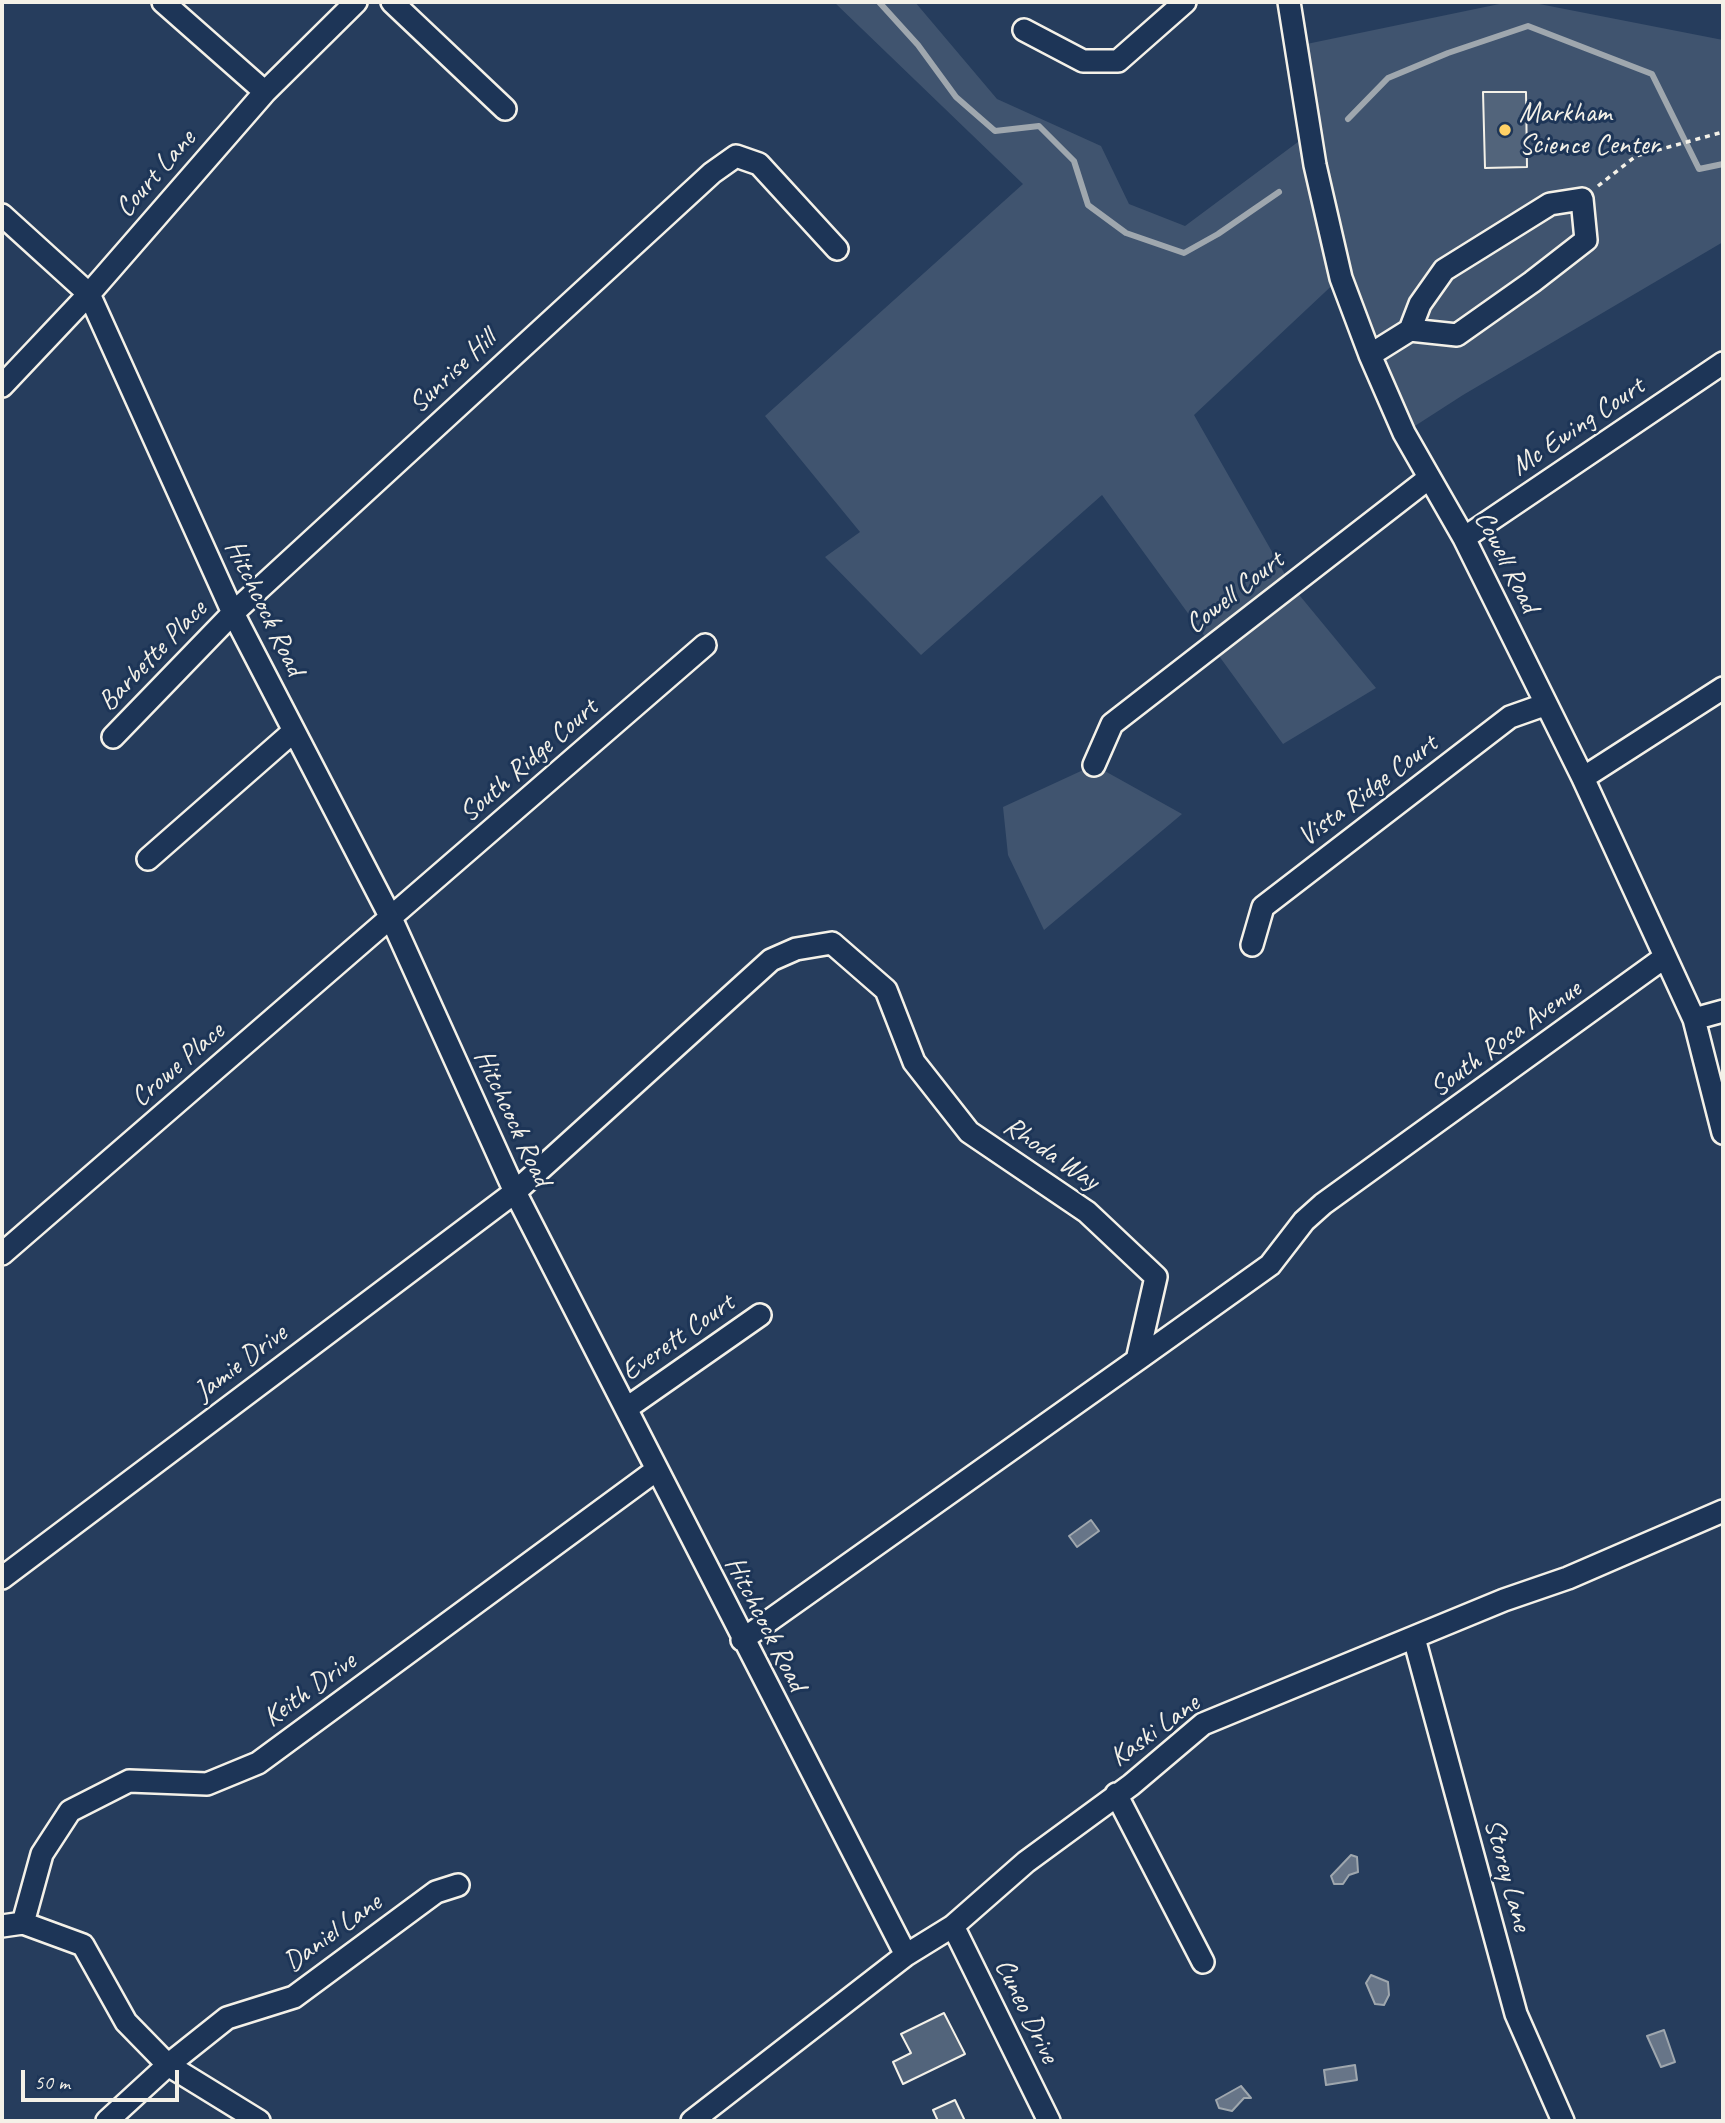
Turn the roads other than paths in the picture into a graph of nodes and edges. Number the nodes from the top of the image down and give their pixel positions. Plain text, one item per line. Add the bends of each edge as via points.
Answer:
1 (163, 2) edge
2 (356, 2) edge
3 (392, 2) edge
4 (1185, 2) edge
5 (1289, 2) edge
6 (1024, 30) dead end
7 (265, 92) junction
8 (505, 109) dead end
9 (2, 215) edge
10 (837, 249) dead end
11 (89, 294) junction
12 (1410, 330) junction
13 (1370, 355) junction
14 (1723, 363) edge
15 (2, 386) edge
16 (1429, 478) junction
17 (1464, 538) junction
18 (233, 613) junction
19 (705, 645) dead end
20 (1723, 688) edge
21 (1544, 705) junction
22 (294, 731) junction
23 (113, 737) dead end
24 (1094, 765) dead end
25 (1583, 778) junction
26 (148, 859) dead end
27 (391, 918) junction
28 (1252, 945) dead end
29 (1665, 957) junction
30 (1723, 1011) edge
31 (1694, 1019) junction
32 (1723, 1133) edge
33 (514, 1192) junction
34 (2, 1254) edge
35 (760, 1315) dead end
36 (1137, 1360) junction
37 (627, 1408) junction
38 (655, 1471) junction
39 (1723, 1511) edge
40 (2, 1578) edge
41 (1414, 1638) junction
42 (742, 1640) junction
43 (1116, 1794) junction
44 (458, 1885) dead end
45 (12, 1924) edge
46 (953, 1926) junction
47 (906, 1955) junction
48 (1203, 1962) dead end
49 (168, 2065) junction
50 (107, 2121) edge
51 (259, 2121) edge
52 (692, 2121) edge
53 (1049, 2121) edge
54 (1563, 2121) edge

1 - 7 street
2 - 7 street, Court Lane
3 - 8 street
4 - 6 street via 1118,61 1083,61
5 - 13 street, Cowell Road via 1315,165 1341,278
7 - 11 street, Court Lane
9 - 11 street
10 - 18 street, Sunrise Hill via 759,164 736,156 712,173
11 - 15 street, Court Lane
11 - 18 street, Hitchcock Road
12 - 12 street via 1420,304 1444,270 1550,204 1583,199 1586,240 1532,282 1457,335
12 - 13 street
13 - 16 street, Cowell Road
14 - 17 street, Mc Ewing Court
16 - 17 street, Cowell Road
16 - 24 street, Cowell Court via 1112,724
17 - 21 street, Cowell Road
18 - 22 street, Hitchcock Road
18 - 23 street, Barbette Place
19 - 27 street, South Ridge Court
20 - 25 street
21 - 25 street, Cowell Road
21 - 28 street, Vista Ridge Court via 1510,718 1263,907
22 - 26 street
22 - 27 street, Hitchcock Road
25 - 29 street, Cowell Road
27 - 33 street, Hitchcock Road
27 - 34 street, Crowe Place
29 - 31 street, Cowell Road
29 - 36 street, South Rosa Avenue via 1323,1204 1270,1265
30 - 31 street
31 - 32 street, Cowell Road
33 - 36 street, Rhoda Way via 771,960 796,949 832,943 886,990 914,1062 969,1132 1087,1212 1156,1277
33 - 37 street, Hitchcock Road
33 - 40 street, Jamie Drive
35 - 37 street, Everett Court
36 - 42 street
37 - 38 street, Hitchcock Road
38 - 42 street, Hitchcock Road
38 - 45 street, Keith Drive via 258,1763 207,1784 129,1781 70,1811 42,1854
39 - 41 street, Kaski Lane
41 - 43 street, Kaski Lane via 1203,1724
41 - 54 street, Storey Lane via 1516,2014
42 - 47 street, Hitchcock Road
43 - 46 street, Kaski Lane via 1026,1862
43 - 48 street
44 - 49 street, Daniel Lane via 436,1892 295,1997 227,2018
45 - 49 street via 83,1945 126,2022
46 - 47 street, Kaski Lane
46 - 53 street, Cuneo Drive
47 - 52 street, Kaski Lane
49 - 50 street, Daniel Lane
49 - 51 street

